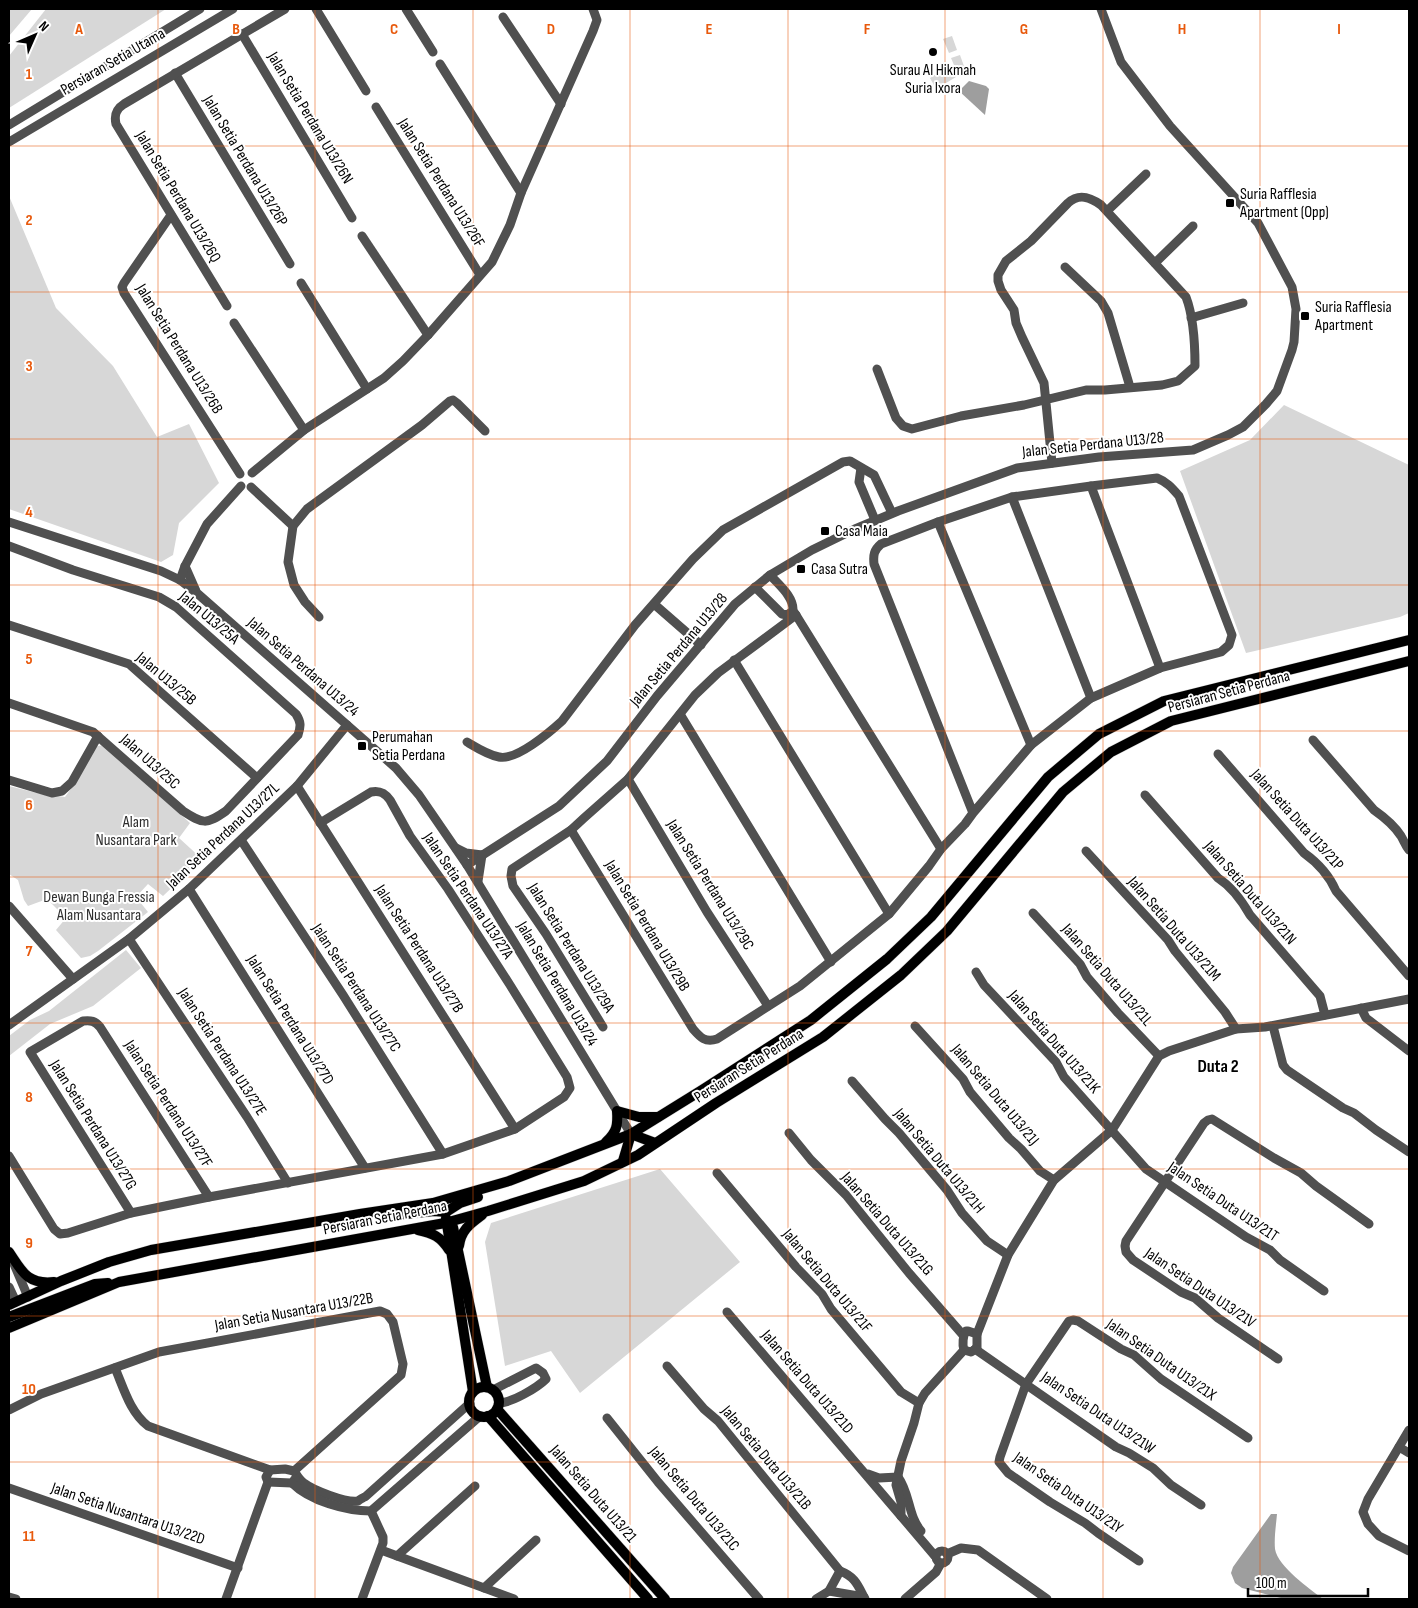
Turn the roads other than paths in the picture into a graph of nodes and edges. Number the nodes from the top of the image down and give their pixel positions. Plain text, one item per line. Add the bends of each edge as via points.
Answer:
1 (200, 9) edge
2 (233, 9) edge
3 (285, 9) edge
4 (316, 9) edge
5 (406, 9) edge
6 (593, 9) edge
7 (1100, 9) edge
8 (503, 17) dead end
9 (242, 34) junction
10 (433, 52) dead end
11 (440, 64) dead end
12 (175, 73) junction
13 (366, 91) dead end
14 (561, 104) junction
15 (376, 107) dead end
16 (9, 125) edge
17 (9, 142) edge
18 (1146, 174) dead end
19 (521, 194) junction
20 (1107, 211) junction
21 (171, 215) junction
22 (352, 218) dead end
23 (1193, 226) dead end
24 (362, 236) dead end
25 (290, 264) dead end
26 (1155, 264) junction
27 (1065, 267) dead end
28 (480, 275) junction
29 (301, 283) dead end
30 (1243, 303) dead end
31 (226, 306) dead end
32 (1191, 318) junction
33 (234, 323) dead end
34 (428, 335) junction
35 (877, 368) dead end
36 (1130, 387) junction
37 (367, 389) junction
38 (1046, 399) junction
39 (304, 430) junction
40 (485, 431) dead end
41 (1052, 463) junction
42 (860, 468) junction
43 (252, 473) junction
44 (240, 474) junction
45 (241, 486) junction
46 (1091, 486) junction
47 (251, 487) junction
48 (1012, 497) junction
49 (892, 513) junction
50 (875, 520) junction
51 (9, 522) edge
52 (938, 522) junction
53 (293, 526) junction
54 (9, 546) edge
55 (184, 566) junction
56 (161, 571) junction
57 (770, 575) junction
58 (180, 580) junction
59 (755, 587) junction
60 (198, 594) junction
61 (654, 604) junction
62 (794, 613) junction
63 (320, 617) dead end
64 (9, 625) edge
65 (1409, 640) edge
66 (700, 645) junction
67 (1409, 647) edge
68 (1376, 649) junction
69 (734, 660) junction
70 (1409, 661) edge
71 (1160, 668) junction
72 (1091, 698) junction
73 (9, 703) edge
74 (680, 714) junction
75 (347, 725) junction
76 (98, 736) junction
77 (1312, 740) dead end
78 (467, 742) dead end
79 (1031, 745) junction
80 (1218, 754) dead end
81 (257, 778) junction
82 (628, 779) junction
83 (9, 780) edge
84 (297, 786) junction
85 (1144, 795) dead end
86 (972, 813) junction
87 (320, 823) junction
88 (571, 830) junction
89 (241, 840) junction
90 (456, 848) junction
91 (941, 849) junction
92 (1409, 850) edge
93 (1086, 851) dead end
94 (482, 855) junction
95 (467, 865) junction
96 (478, 881) junction
97 (189, 889) junction
98 (9, 906) edge
99 (1033, 913) dead end
100 (889, 914) junction
101 (129, 938) junction
102 (831, 962) junction
103 (976, 972) dead end
104 (1409, 976) edge
105 (73, 979) junction
106 (1409, 998) edge
107 (768, 1006) junction
108 (1361, 1008) junction
109 (1325, 1015) junction
110 (10, 1021) edge
111 (915, 1026) dead end
112 (1273, 1026) junction
113 (100, 1027) joint
114 (603, 1027) dead end
115 (1236, 1029) junction
116 (1409, 1051) edge
117 (1159, 1056) junction
118 (852, 1081) dead end
119 (617, 1111) junction
120 (658, 1117) junction
121 (514, 1129) junction
122 (1112, 1130) junction
123 (789, 1133) dead end
124 (631, 1134) junction
125 (655, 1143) junction
126 (604, 1144) junction
127 (1409, 1152) edge
128 (443, 1154) junction
129 (9, 1156) edge
130 (624, 1161) junction
131 (365, 1168) junction
132 (532, 1172) junction
133 (717, 1174) dead end
134 (1054, 1180) junction
135 (1164, 1181) junction
136 (288, 1182) junction
137 (210, 1197) junction
138 (488, 1211) junction
139 (131, 1213) junction
140 (360, 1214) junction
141 (447, 1219) junction
142 (1368, 1224) dead end
143 (411, 1229) junction
144 (9, 1252) edge
145 (454, 1252) junction
146 (1008, 1255) junction
147 (61, 1281) junction
148 (119, 1282) junction
149 (9, 1287) edge
150 (1324, 1291) dead end
151 (28, 1297) junction
152 (12, 1303) edge
153 (25, 1309) junction
154 (727, 1312) dead end
155 (9, 1317) edge
156 (9, 1328) edge
157 (977, 1334) junction
158 (964, 1335) junction
159 (975, 1349) junction
160 (964, 1350) junction
161 (1278, 1359) dead end
162 (667, 1366) dead end
163 (116, 1368) junction
164 (1026, 1384) junction
165 (490, 1388) junction
166 (473, 1392) junction
167 (470, 1403) junction
168 (919, 1404) junction
169 (498, 1406) junction
170 (9, 1410) edge
171 (484, 1416) junction
172 (607, 1418) dead end
173 (1409, 1430) edge
174 (1248, 1438) dead end
175 (1399, 1447) junction
176 (1409, 1453) edge
177 (270, 1470) junction
178 (866, 1472) junction
179 (294, 1477) junction
180 (898, 1477) junction
181 (268, 1482) junction
182 (475, 1486) dead end
183 (9, 1488) edge
184 (372, 1490) junction
185 (358, 1501) junction
186 (382, 1502) junction
187 (1201, 1505) dead end
188 (367, 1511) junction
189 (901, 1516) junction
190 (536, 1540) dead end
191 (381, 1550) junction
192 (1409, 1552) edge
193 (397, 1556) junction
194 (938, 1557) junction
195 (1139, 1561) dead end
196 (238, 1568) junction
197 (840, 1571) junction
198 (484, 1588) junction
199 (829, 1591) junction
200 (9, 1597) edge
201 (864, 1598) edge
202 (16, 1599) edge
203 (226, 1599) edge
204 (362, 1599) edge
205 (514, 1599) edge
206 (648, 1599) edge
207 (665, 1599) edge
208 (759, 1599) edge
209 (816, 1599) edge
210 (905, 1599) edge
211 (1047, 1599) edge

1 - 16 street, Persiaran Setia Utama
2 - 17 street, Persiaran Setia Utama
3 - 9 street
4 - 13 street
5 - 10 street
6 - 14 street via 597,20
7 - 41 street, Jalan Setia Perdana U13/28 via 1121,62 1170,126 1258,223 1292,288 1296,309 1294,342 1277,391 1243,427 1228,435 1193,450
8 - 14 street
9 - 12 street
9 - 22 street, Jalan Setia Perdana U13/26N
11 - 19 street
12 - 21 street, Jalan Setia Perdana U13/26Q via 124,104 115,118
12 - 25 street, Jalan Setia Perdana U13/26P
14 - 19 street
15 - 28 street, Jalan Setia Perdana U13/26F
18 - 20 street
19 - 28 street via 492,262
20 - 26 street
20 - 38 street via 1094,199 1073,199 1032,241 1006,261 998,275 1001,290 1014,310 1016,323 1044,383
21 - 31 street, Jalan Setia Perdana U13/26Q
21 - 44 street, Jalan Setia Perdana U13/26B via 122,287
23 - 26 street
24 - 34 street
26 - 32 street via 1186,297
27 - 36 street via 1101,301 1108,313
28 - 34 street
29 - 37 street
30 - 32 street
32 - 36 street via 1195,366 1178,382
33 - 39 street
34 - 37 street via 384,378
35 - 38 street via 896,418 912,429
36 - 38 street via 1086,390
37 - 39 street
38 - 41 street
39 - 43 street
40 - 53 street via 457,403 450,401 307,509
41 - 49 street, Jalan Setia Perdana U13/28 via 1017,468
42 - 49 street via 874,475
42 - 50 street via 858,482
42 - 61 street via 850,461 842,462 722,530
43 - 44 street
43 - 47 street via 255,480
44 - 45 street via 238,481
45 - 47 street
45 - 55 street via 208,524
46 - 48 street
46 - 71 street
46 - 71 street via 1157,478 1169,484 1179,496 1232,635 1232,640 1221,652
47 - 53 street
48 - 52 street
48 - 72 street
49 - 50 street, Jalan Setia Perdana U13/28
50 - 57 street, Jalan Setia Perdana U13/28 via 812,550
51 - 56 street, Jalan Setia Perdana U13/24
52 - 79 street
52 - 86 street via 881,544 873,556
53 - 63 street via 288,562 294,585
54 - 81 street, Jalan U13/25A via 166,601 296,714 300,721 298,735
55 - 56 street via 178,570
55 - 58 street
55 - 60 street
56 - 58 street, Jalan Setia Perdana U13/24
57 - 59 street, Jalan Setia Perdana U13/28
57 - 62 street via 790,598
58 - 60 street, Jalan Setia Perdana U13/24
59 - 62 street via 782,614
59 - 66 street, Jalan Setia Perdana U13/28 via 735,604
60 - 75 street, Jalan Setia Perdana U13/24
61 - 66 street
61 - 78 street via 552,730 511,757 500,758
62 - 69 street
62 - 91 street
64 - 81 street, Jalan U13/25B via 129,664
65 - 68 main road, Persiaran Setia Perdana
66 - 94 street, Jalan Setia Perdana U13/28 via 607,761 559,806
67 - 68 main road
68 - 120 main road, Persiaran Setia Perdana via 1164,701 1099,734 1048,777 931,917 887,959 811,1020
69 - 74 street via 695,695
69 - 100 street
70 - 125 main road, Persiaran Setia Perdana via 1171,721 1111,752 1063,792 947,931 901,975 823,1038
71 - 72 street
72 - 79 street
73 - 76 street, Jalan U13/25C
74 - 82 street
74 - 102 street
75 - 84 street, Jalan Setia Perdana U13/27L
75 - 90 street, Jalan Setia Perdana U13/24 via 396,768
76 - 81 street, Jalan U13/25C via 183,811 200,822 212,820 226,811
76 - 83 street via 72,782 62,791 52,793
77 - 92 street via 1401,836
79 - 86 street
80 - 104 street, Jalan Setia Duta U13/21P via 1304,853 1331,879 1336,891
82 - 88 street
82 - 107 street, Jalan Setia Perdana U13/29C via 707,912
84 - 87 street, Jalan Setia Perdana U13/27B
84 - 89 street, Jalan Setia Perdana U13/27L
85 - 109 street, Jalan Setia Duta U13/21N via 1232,890 1320,996
86 - 91 street
87 - 121 street, Jalan Setia Perdana U13/27B
87 - 121 street, Jalan Setia Perdana U13/27A via 371,792 382,792 510,985 567,1077 570,1088 564,1097
88 - 107 street, Jalan Setia Perdana U13/29B via 699,1036 705,1040 717,1039
88 - 114 street, Jalan Setia Perdana U13/29A via 512,869 511,876 513,886
89 - 97 street, Jalan Setia Perdana U13/27L
89 - 128 street, Jalan Setia Perdana U13/27C
90 - 94 street
90 - 95 street, Jalan Setia Perdana U13/24
91 - 100 street
93 - 115 street, Jalan Setia Duta U13/21M via 1168,940
94 - 95 street, Jalan Setia Perdana U13/28
94 - 96 street
95 - 96 street, Jalan Setia Perdana U13/24
96 - 119 street, Jalan Setia Perdana U13/24
97 - 101 street, Jalan Setia Perdana U13/27L
97 - 131 street, Jalan Setia Perdana U13/27D
98 - 105 street
99 - 117 street, Jalan Setia Duta U13/21L
100 - 102 street
101 - 105 street, Jalan Setia Perdana U13/27L
101 - 136 street, Jalan Setia Perdana U13/27E
102 - 107 street
103 - 122 street, Jalan Setia Duta U13/21K
105 - 110 street, Jalan Setia Perdana U13/27L
106 - 108 street
108 - 109 street
108 - 116 street via 1366,1018
109 - 112 street
111 - 134 street, Jalan Setia Duta U13/21J via 1008,1138 1040,1171
112 - 115 street
112 - 127 street via 1283,1066 1287,1070
113 - 137 street, Jalan Setia Perdana U13/27F
113 - 139 street, Jalan Setia Perdana U13/27G via 91,1020 83,1021 30,1052
115 - 117 street
117 - 122 street
118 - 146 street, Jalan Setia Duta U13/21H via 899,1133 968,1220 987,1241
119 - 120 main road via 639,1117
119 - 124 street, Jalan Setia Perdana U13/24
119 - 126 main road via 617,1129
120 - 124 main road, Persiaran Setia Perdana
121 - 128 street
122 - 134 street
122 - 135 street, Jalan Setia Duta U13/21T via 1146,1169
123 - 158 street, Jalan Setia Duta U13/21G via 846,1194
124 - 125 main road
124 - 126 main road, Persiaran Setia Perdana
124 - 130 main road
125 - 130 main road, Persiaran Setia Perdana
126 - 132 main road, Persiaran Setia Perdana
128 - 131 street
129 - 139 street via 60,1234
130 - 138 main road, Persiaran Setia Perdana via 584,1181
131 - 136 street
132 - 140 main road, Persiaran Setia Perdana via 433,1203
132 - 141 main road via 501,1190 460,1203
133 - 168 street, Jalan Setia Duta U13/21F via 822,1294 901,1392
134 - 146 street
135 - 142 street, Jalan Setia Duta U13/21V via 1204,1123 1212,1119 1301,1173
135 - 150 street, Jalan Setia Duta U13/21T via 1270,1250
135 - 161 street, Jalan Setia Duta U13/21V via 1126,1241 1129,1257 1195,1298
136 - 137 street
137 - 139 street
138 - 141 main road, Persiaran Setia Perdana
138 - 145 main road via 466,1228
140 - 141 main road via 384,1216 434,1211
140 - 147 main road, Persiaran Setia Perdana via 151,1250
141 - 143 main road, Persiaran Setia Perdana
141 - 145 main road
143 - 145 main road via 430,1232
143 - 148 main road, Persiaran Setia Perdana
144 - 147 main road via 33,1281
144 - 151 street
145 - 165 main road
145 - 166 main road
146 - 157 street
147 - 151 main road, Persiaran Setia Perdana
148 - 153 main road via 95,1284
148 - 156 main road, Persiaran Setia Perdana
149 - 152 street
151 - 152 main road, Persiaran Setia Perdana
151 - 153 main road
152 - 153 main road
153 - 155 main road
154 - 178 street, Jalan Setia Duta U13/21D
157 - 158 street via 968,1330
157 - 159 street
158 - 160 street
159 - 160 street via 971,1352
159 - 164 street, Jalan Setia Duta U13/21W
160 - 168 street
162 - 197 street, Jalan Setia Duta U13/21B via 718,1421
163 - 170 street, Jalan Setia Nusantara U13/22B via 41,1394
163 - 177 street via 134,1411 148,1426
163 - 179 street, Jalan Setia Nusantara U13/22B via 159,1352 380,1311 387,1314 393,1322 403,1364 401,1374
164 - 174 street, Jalan Setia Duta U13/21X via 1069,1321 1078,1321 1134,1355 1161,1379
164 - 187 street, Jalan Setia Duta U13/21W via 1116,1447 1153,1468
164 - 195 street, Jalan Setia Duta U13/21Y via 1000,1457 1002,1468
165 - 166 main road
165 - 169 main road via 498,1396
165 - 169 street via 536,1368 543,1372 546,1379 541,1384
166 - 167 main road
167 - 171 main road via 473,1411
167 - 184 street
168 - 180 street
169 - 171 main road via 495,1412
169 - 207 main road, Jalan Setia Duta U13/21
171 - 186 street
171 - 206 main road, Jalan Setia Duta U13/21
172 - 208 street, Jalan Setia Duta U13/21C
173 - 175 street
175 - 176 street
175 - 192 street via 1363,1512 1379,1536
177 - 179 street via 285,1469
177 - 181 street via 266,1477
178 - 180 street via 879,1478
178 - 189 street, Jalan Setia Duta U13/21D
179 - 181 street
179 - 185 street via 320,1491
179 - 188 street via 306,1495 338,1506
180 - 189 street via 896,1485
180 - 194 street via 904,1485 914,1521
181 - 196 street
182 - 193 street
183 - 196 street, Jalan Setia Nusantara U13/22D
184 - 185 street
184 - 186 street
185 - 188 street
186 - 188 street
188 - 191 street via 383,1537
189 - 194 street, Jalan Setia Duta U13/21D
190 - 198 street
191 - 193 street
191 - 204 street
193 - 198 street
194 - 210 street via 936,1572
194 - 211 street via 947,1560 948,1554 961,1548 978,1550
196 - 203 street
197 - 199 street
197 - 201 street, Jalan Setia Duta U13/21B via 854,1581
198 - 205 street
199 - 201 street
199 - 209 street
200 - 202 street

